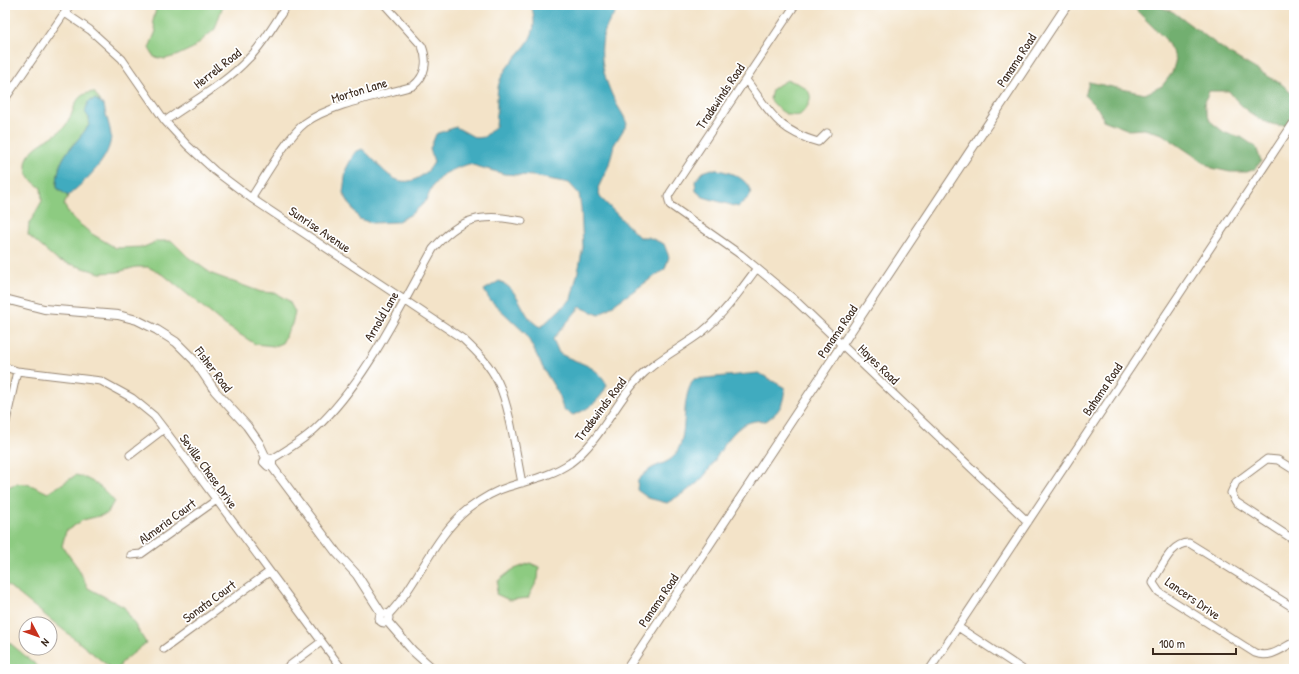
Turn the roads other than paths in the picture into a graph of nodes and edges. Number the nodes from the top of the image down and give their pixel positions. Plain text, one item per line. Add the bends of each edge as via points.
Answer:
1 (70, 5) edge
2 (287, 5) edge
3 (384, 5) edge
4 (795, 5) edge
5 (1067, 5) edge
6 (64, 13) junction
7 (746, 80) junction
8 (5, 98) edge
9 (165, 120) junction
10 (1294, 122) edge
11 (827, 134) dead end
12 (251, 198) junction
13 (668, 202) joint
14 (522, 222) dead end
15 (757, 268) junction
16 (5, 299) edge
17 (404, 299) junction
18 (842, 346) junction
19 (5, 367) edge
20 (17, 371) junction
21 (5, 426) edge
22 (164, 429) junction
23 (130, 454) dead end
24 (270, 461) junction
25 (1294, 470) edge
26 (522, 483) junction
27 (215, 501) junction
28 (1028, 522) junction
29 (1294, 540) edge
30 (131, 555) dead end
31 (269, 572) junction
32 (1294, 608) edge
33 (386, 617) junction
34 (958, 627) junction
35 (321, 642) junction
36 (1294, 642) edge
37 (164, 649) dead end
38 (285, 669) edge
39 (342, 669) edge
40 (433, 669) edge
41 (627, 669) edge
42 (930, 669) edge
43 (1022, 669) edge

1 - 6 street
2 - 9 street, Herrell Road via 259,48 239,68
3 - 12 street, Morton Lane via 422,46 425,66 420,81 413,86 337,108 304,123 293,135
4 - 7 street, Tradewinds Road
5 - 18 street, Panama Road
6 - 8 street
6 - 9 street, Sunrise Avenue via 95,34 122,59
7 - 11 street via 777,122 809,140 818,142
7 - 13 street, Tradewinds Road via 670,193
9 - 12 street, Sunrise Avenue via 211,168
10 - 28 street, Bahama Road
12 - 17 street, Sunrise Avenue
13 - 15 street, Hayes Road via 674,210
14 - 17 street, Arnold Lane via 502,217 486,217 457,226 433,249
15 - 18 street, Hayes Road via 795,300
15 - 26 street, Tradewinds Road via 716,320 648,369 637,380 583,452 545,476
16 - 24 street, Fisher Road via 50,309 118,315 137,320 157,330 176,342 194,360 214,391 247,426
17 - 24 street, Arnold Lane via 364,369 344,398 314,430
17 - 26 street, Sunrise Avenue via 463,340 488,365 505,400
18 - 28 street, Hayes Road
18 - 41 street, Panama Road
19 - 20 street, Seville Chase Drive
20 - 21 street
20 - 22 street, Seville Chase Drive via 101,381 132,398 154,416
22 - 23 street
22 - 27 street, Seville Chase Drive
24 - 33 street, Fisher Road
25 - 29 street via 1278,460 1267,459 1236,482 1231,493 1236,502
26 - 33 street, Tradewinds Road via 491,494 468,509 443,536
27 - 30 street, Almeria Court via 141,554
27 - 31 street, Seville Chase Drive
28 - 34 street, Bahama Road
31 - 35 street, Seville Chase Drive
31 - 37 street, Sonata Court
32 - 36 street, Lancers Drive via 1189,543 1174,549 1153,583 1159,592 1255,654 1272,654
33 - 40 street, Fisher Road via 413,651
34 - 42 street, Bahama Road
34 - 43 street
35 - 38 street
35 - 39 street, Seville Chase Drive

